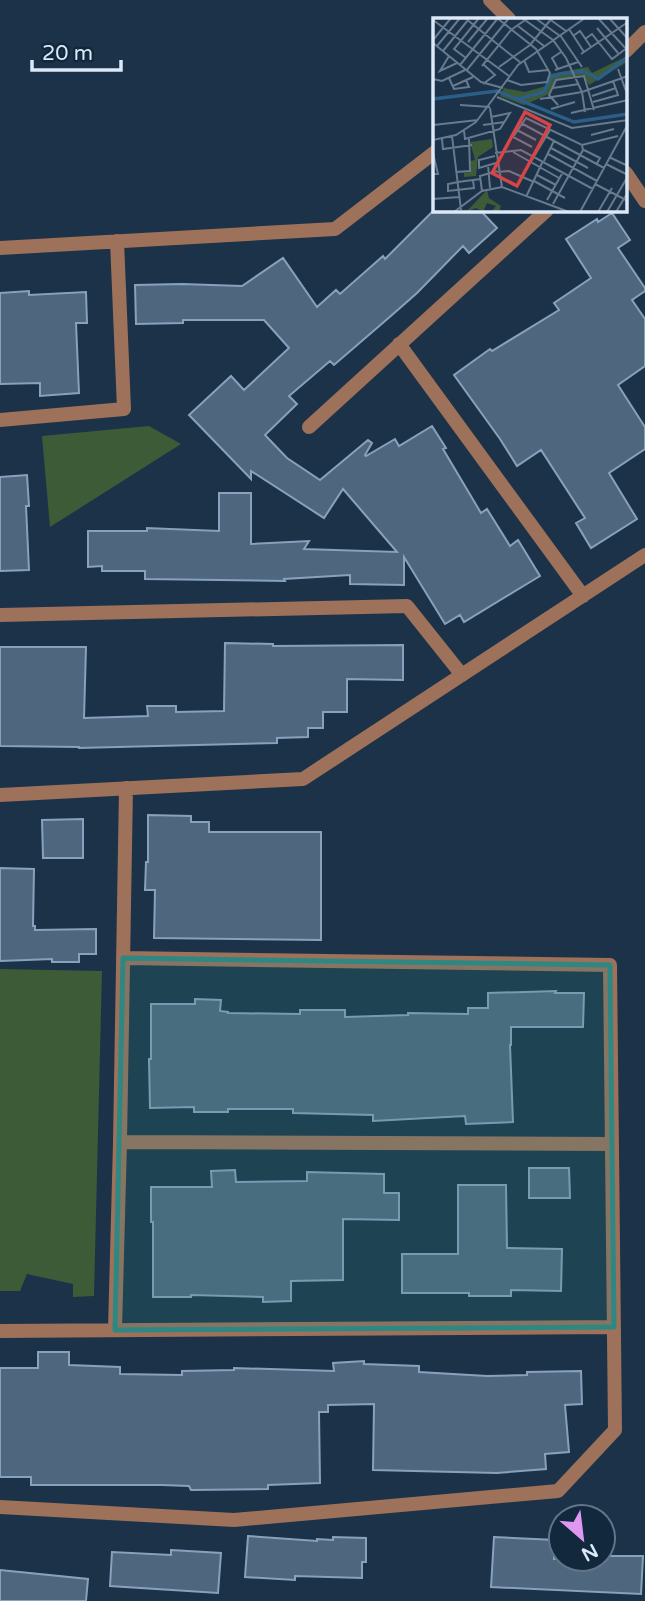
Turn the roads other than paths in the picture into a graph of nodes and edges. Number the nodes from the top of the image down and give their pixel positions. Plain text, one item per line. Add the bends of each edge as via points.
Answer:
1 (490, 0) edge
2 (508, 18) edge
3 (645, 32) edge
4 (628, 49) edge
5 (433, 154) edge
6 (628, 176) edge
7 (645, 201) edge
8 (545, 212) edge
9 (117, 241) junction
10 (0, 247) edge
11 (399, 344) junction
12 (0, 420) edge
13 (309, 427) dead end
14 (645, 555) edge
15 (583, 596) junction
16 (0, 615) edge
17 (462, 675) junction
18 (126, 788) junction
19 (0, 795) edge
20 (122, 958) junction
21 (120, 1142) junction
22 (612, 1144) junction
23 (614, 1327) junction
24 (116, 1330) junction
25 (0, 1331) edge
26 (0, 1507) edge

1 - 2 street
3 - 4 street
5 - 9 street via 335,229
6 - 7 street
8 - 11 street
9 - 10 street
9 - 12 street via 124,409
11 - 13 street
11 - 15 street
14 - 15 street
15 - 17 street
16 - 17 street via 407,606
17 - 18 street via 303,779
18 - 19 street
18 - 20 street
20 - 21 street
20 - 22 street via 610,965
21 - 22 street
21 - 24 street
22 - 23 street
23 - 24 street
23 - 26 street via 615,1430 558,1491 234,1520
24 - 25 street

